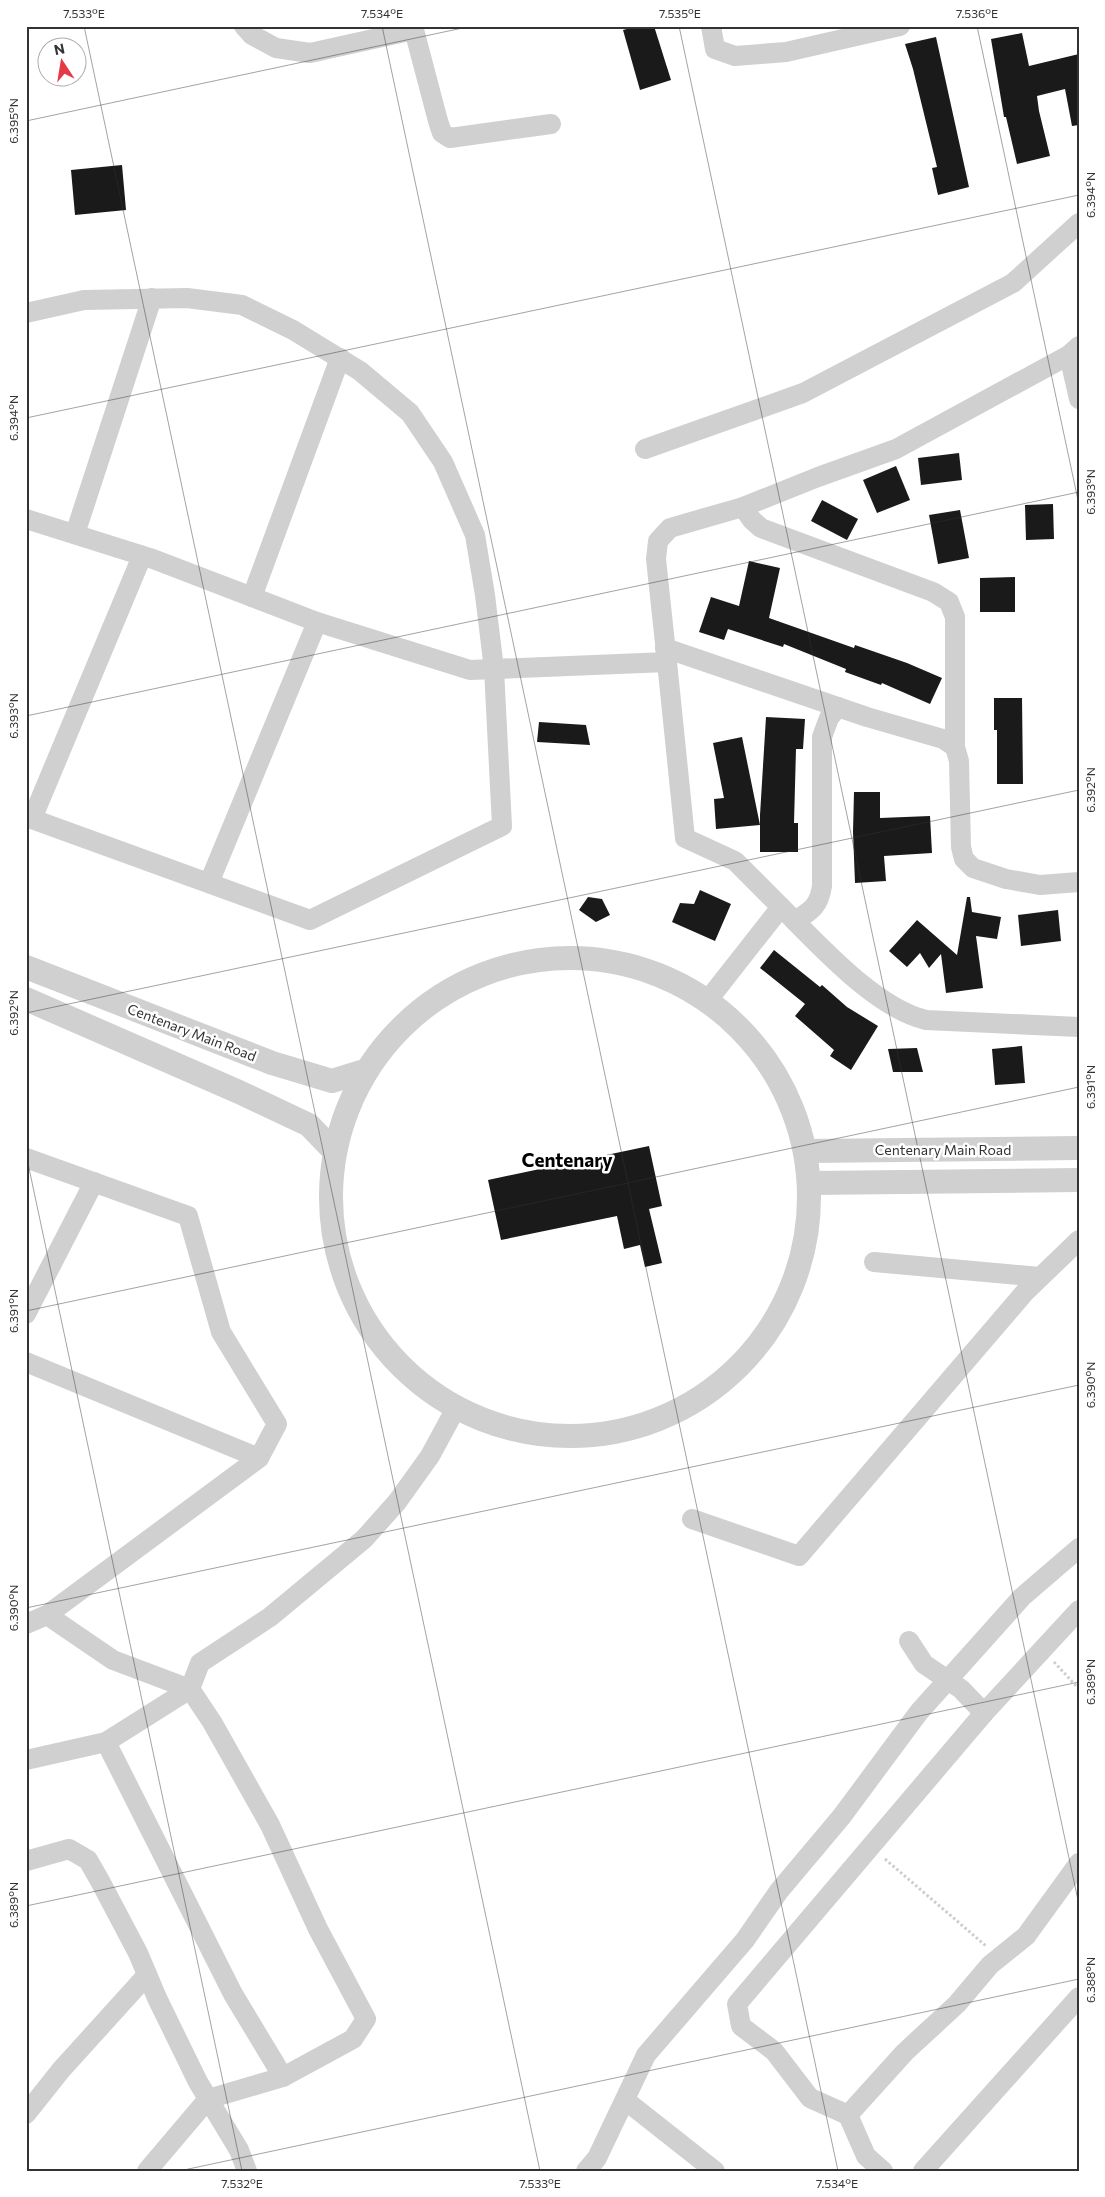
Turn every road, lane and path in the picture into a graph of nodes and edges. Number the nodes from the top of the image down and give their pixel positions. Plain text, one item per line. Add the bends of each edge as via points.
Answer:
1 (244, 26) edge
2 (711, 26) edge
3 (900, 26) edge
4 (413, 28) edge
5 (551, 124) dead end
6 (1079, 223) edge
7 (152, 298) junction
8 (26, 312) edge
9 (1074, 350) edge
10 (340, 358) junction
11 (1079, 399) edge
12 (645, 449) dead end
13 (743, 507) junction
14 (26, 518) edge
15 (75, 534) junction
16 (142, 556) junction
17 (252, 597) junction
18 (317, 622) junction
19 (666, 655) junction
20 (494, 669) junction
21 (838, 708) junction
22 (955, 747) junction
23 (1079, 882) edge
24 (209, 883) junction
25 (781, 907) junction
26 (796, 921) junction
27 (26, 967) edge
28 (26, 999) edge
29 (708, 1000) junction
30 (1079, 1027) edge
31 (361, 1072) junction
32 (1079, 1148) edge
33 (333, 1150) junction
34 (807, 1151) junction
35 (26, 1158) edge
36 (1079, 1180) edge
37 (94, 1182) junction
38 (810, 1183) junction
39 (1079, 1240) edge
40 (874, 1262) dead end
41 (1040, 1277) junction
42 (26, 1314) edge
43 (26, 1362) edge
44 (456, 1408) junction
45 (259, 1458) junction
46 (692, 1519) dead end
47 (1079, 1548) edge
48 (1079, 1610) edge
49 (47, 1616) junction
50 (26, 1624) edge
51 (909, 1640) dead end
52 (1042, 1649) junction
53 (947, 1680) junction
54 (1079, 1688) edge
55 (190, 1689) junction
56 (984, 1714) junction
57 (106, 1742) junction
58 (26, 1760) edge
59 (872, 1846) junction
60 (26, 1860) edge
61 (1079, 1863) edge
62 (1000, 1957) junction
63 (147, 1975) junction
64 (1079, 1997) edge
65 (283, 2077) junction
66 (208, 2099) junction
67 (625, 2100) junction
68 (26, 2114) edge
69 (848, 2115) junction
70 (148, 2171) edge
71 (247, 2171) edge
72 (586, 2171) edge
73 (715, 2171) edge
74 (884, 2171) edge
75 (923, 2171) edge

1 - 4 street via 252,35 276,48 310,53
2 - 3 street via 715,49 735,56 786,52
4 - 5 street via 442,133 450,138
6 - 12 street via 1013,283 803,393
7 - 8 street via 84,300
7 - 10 street via 187,298 242,305
7 - 15 street
9 - 11 street
9 - 13 street via 896,449
10 - 17 street
10 - 20 street via 410,414 442,462 475,534
13 - 19 street via 670,528 658,541 656,559
13 - 22 street via 761,528 933,592 949,602 955,617
14 - 15 street
15 - 16 street
16 - 17 street
16 - 24 street via 32,819
17 - 18 street
18 - 20 street via 470,670
18 - 24 street
19 - 20 street
19 - 21 street
19 - 25 street via 685,838 735,861
20 - 24 street via 502,826 310,920
21 - 22 street via 943,739
21 - 26 street via 829,718 822,737 820,897 815,907
22 - 23 street via 959,761 964,859 973,868 1006,879 1040,885
25 - 26 street
25 - 29 street
26 - 30 street via 835,961 896,1009 912,1016 926,1020
27 - 31 street, Centenary Main Road via 272,1064 332,1081
28 - 33 street via 309,1126
29 - 31 street, Centenary Main Road via 654,972 594,959 532,960 473,978 420,1010
29 - 34 street, Centenary Main Road via 754,1041 787,1092
31 - 33 street, Centenary Main Road
32 - 34 street, Centenary Main Road
33 - 44 street, Centenary Main Road via 331,1230 345,1284 372,1334 409,1376
34 - 38 street, Centenary Main Road
35 - 37 street
36 - 38 street
37 - 42 street
37 - 45 street via 188,1216 221,1332 277,1424
38 - 44 street, Centenary Main Road via 807,1239 791,1293 762,1342 722,1382 675,1413 621,1431 564,1437 508,1429
39 - 41 street
40 - 41 street
41 - 46 street via 799,1556
43 - 45 street
44 - 55 street via 430,1456 397,1502 364,1539 270,1617 200,1663
45 - 49 street
47 - 53 street via 1022,1597
48 - 52 street
49 - 50 street
49 - 55 street via 113,1660
51 - 53 street via 924,1664
52 - 54 path
52 - 56 street
53 - 56 street via 961,1689
53 - 67 street via 919,1712 842,1816 779,1891 745,1940 646,2056
55 - 57 street
55 - 65 street via 270,1825 318,1930 366,2019 353,2039
56 - 59 street
57 - 58 street
57 - 65 street via 233,1994
59 - 62 path
59 - 69 street via 737,2004 741,2026 774,2051 810,2098
60 - 63 street via 69,1849 88,1860
61 - 62 street via 1026,1936
62 - 69 street via 957,2004 904,2052
63 - 66 street
63 - 68 street
64 - 75 street
65 - 66 street
66 - 70 street
66 - 71 street via 239,2150
67 - 72 street via 597,2158
67 - 73 street
69 - 74 street via 866,2156

